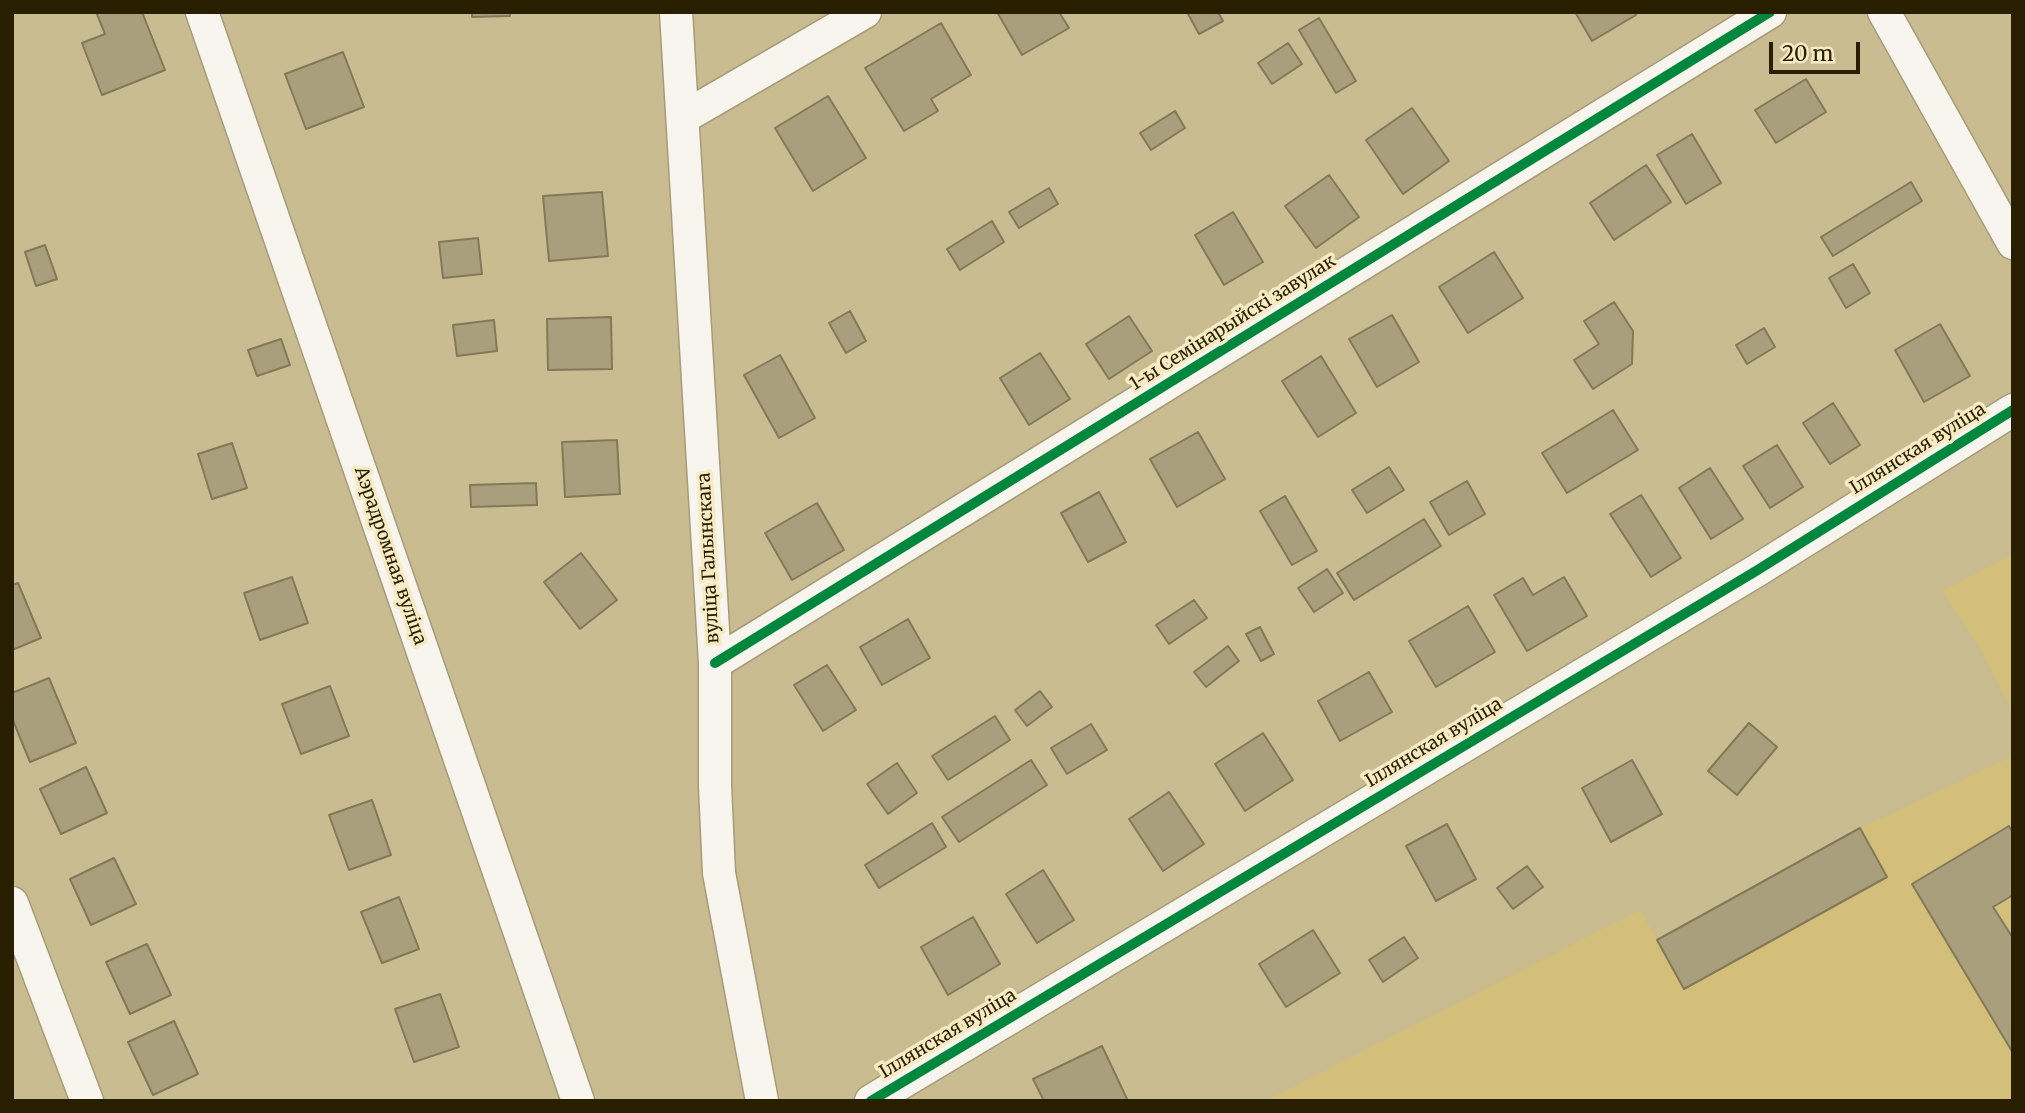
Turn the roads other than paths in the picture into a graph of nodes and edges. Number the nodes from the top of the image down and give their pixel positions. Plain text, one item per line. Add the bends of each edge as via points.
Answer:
1 (202, 12) edge
2 (676, 12) edge
3 (866, 12) edge
4 (1770, 12) edge
5 (1884, 12) edge
6 (684, 117) junction
7 (2013, 243) edge
8 (2013, 410) edge
9 (715, 663) junction
10 (12, 903) edge
11 (87, 1101) edge
12 (578, 1101) edge
13 (762, 1101) edge
14 (871, 1101) edge

1 - 12 street, Аэрадромная вуліца
2 - 6 street, вуліца Галынскага
3 - 6 street
4 - 9 street, 1-ы Семінарыйскі завулак
5 - 7 street
6 - 9 street, вуліца Галынскага
8 - 14 street, Іллянская вуліца via 1756,570
9 - 13 street, вуліца Галынскага via 719,873
10 - 11 street

